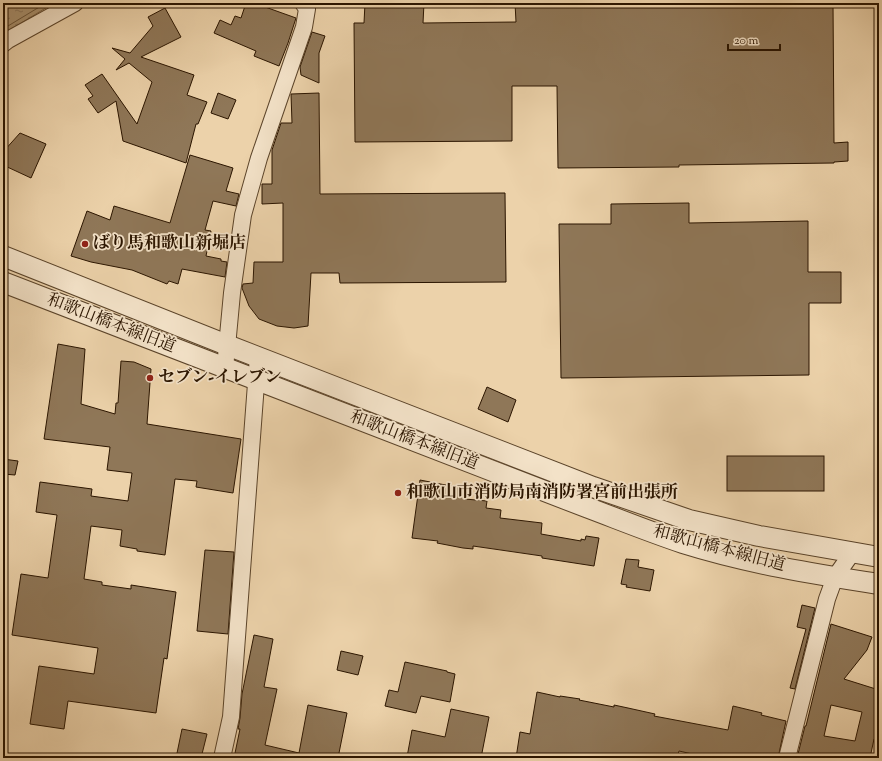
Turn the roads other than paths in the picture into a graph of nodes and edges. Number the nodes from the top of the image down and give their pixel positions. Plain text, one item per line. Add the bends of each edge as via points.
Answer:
1 (75, 3) edge
2 (303, 3) edge
3 (3, 44) edge
4 (3, 256) edge
5 (3, 282) edge
6 (227, 345) junction
7 (258, 357) junction
8 (225, 368) junction
9 (256, 380) junction
10 (852, 553) junction
11 (879, 557) edge
12 (835, 577) junction
13 (879, 584) edge
14 (222, 758) edge
15 (787, 758) edge

1 - 3 street
2 - 6 street via 307,9 304,27 258,158 243,215
4 - 6 street, 和歌山橋本線旧道
5 - 8 street, 和歌山橋本線旧道
6 - 7 street, 和歌山橋本線旧道
6 - 8 street
7 - 9 street
7 - 10 street, 和歌山橋本線旧道 via 593,487 690,520
8 - 9 street, 和歌山橋本線旧道
9 - 12 street, 和歌山橋本線旧道 via 683,543 750,561
9 - 14 street via 231,717
10 - 11 street, 和歌山橋本線旧道
10 - 12 street
12 - 13 street, 和歌山橋本線旧道
12 - 15 street via 827,599

